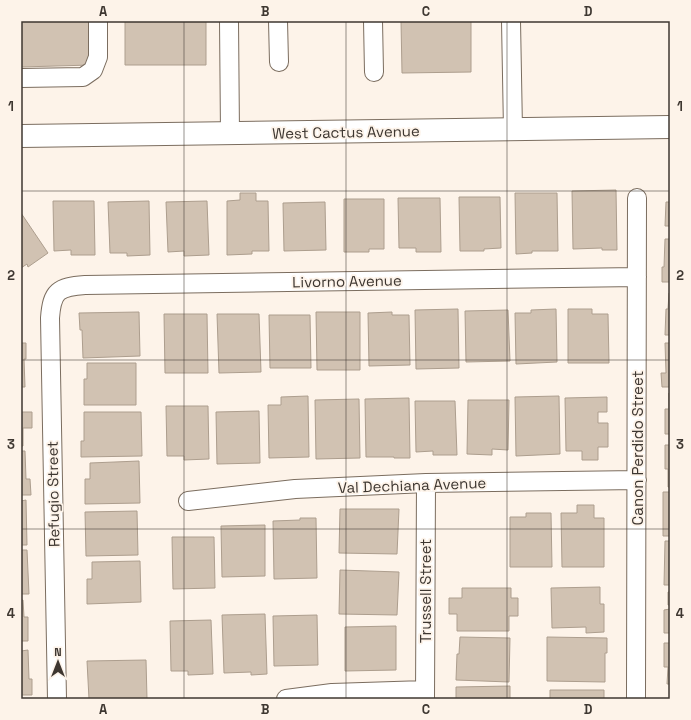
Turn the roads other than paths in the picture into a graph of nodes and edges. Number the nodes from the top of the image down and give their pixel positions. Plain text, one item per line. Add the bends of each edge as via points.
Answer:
1 (98, 21) edge
2 (229, 21) edge
3 (278, 21) edge
4 (373, 21) edge
5 (511, 21) edge
6 (279, 62) dead end
7 (374, 72) dead end
8 (21, 78) edge
9 (670, 127) edge
10 (513, 130) junction
11 (230, 134) junction
12 (21, 136) edge
13 (637, 198) dead end
14 (637, 276) junction
15 (58, 292) joint
16 (637, 480) junction
17 (426, 483) junction
18 (188, 501) dead end
19 (425, 695) edge
20 (57, 699) edge
21 (286, 699) edge
22 (636, 699) edge

1 - 8 street via 98,57 93,70 83,77
2 - 11 street
3 - 6 street
4 - 7 street
5 - 10 street
9 - 10 main road, West Cactus Avenue
10 - 11 main road, West Cactus Avenue
11 - 12 main road, West Cactus Avenue
13 - 14 street, Canon Perdido Street
14 - 15 street, Livorno Avenue via 85,285 71,286
14 - 16 street, Canon Perdido Street
15 - 20 street, Refugio Street via 51,304 50,318
16 - 17 street, Val Dechiana Avenue
16 - 22 street, Canon Perdido Street
17 - 18 street, Val Dechiana Avenue via 295,489
17 - 19 street, Trussell Street
19 - 21 street via 332,692

